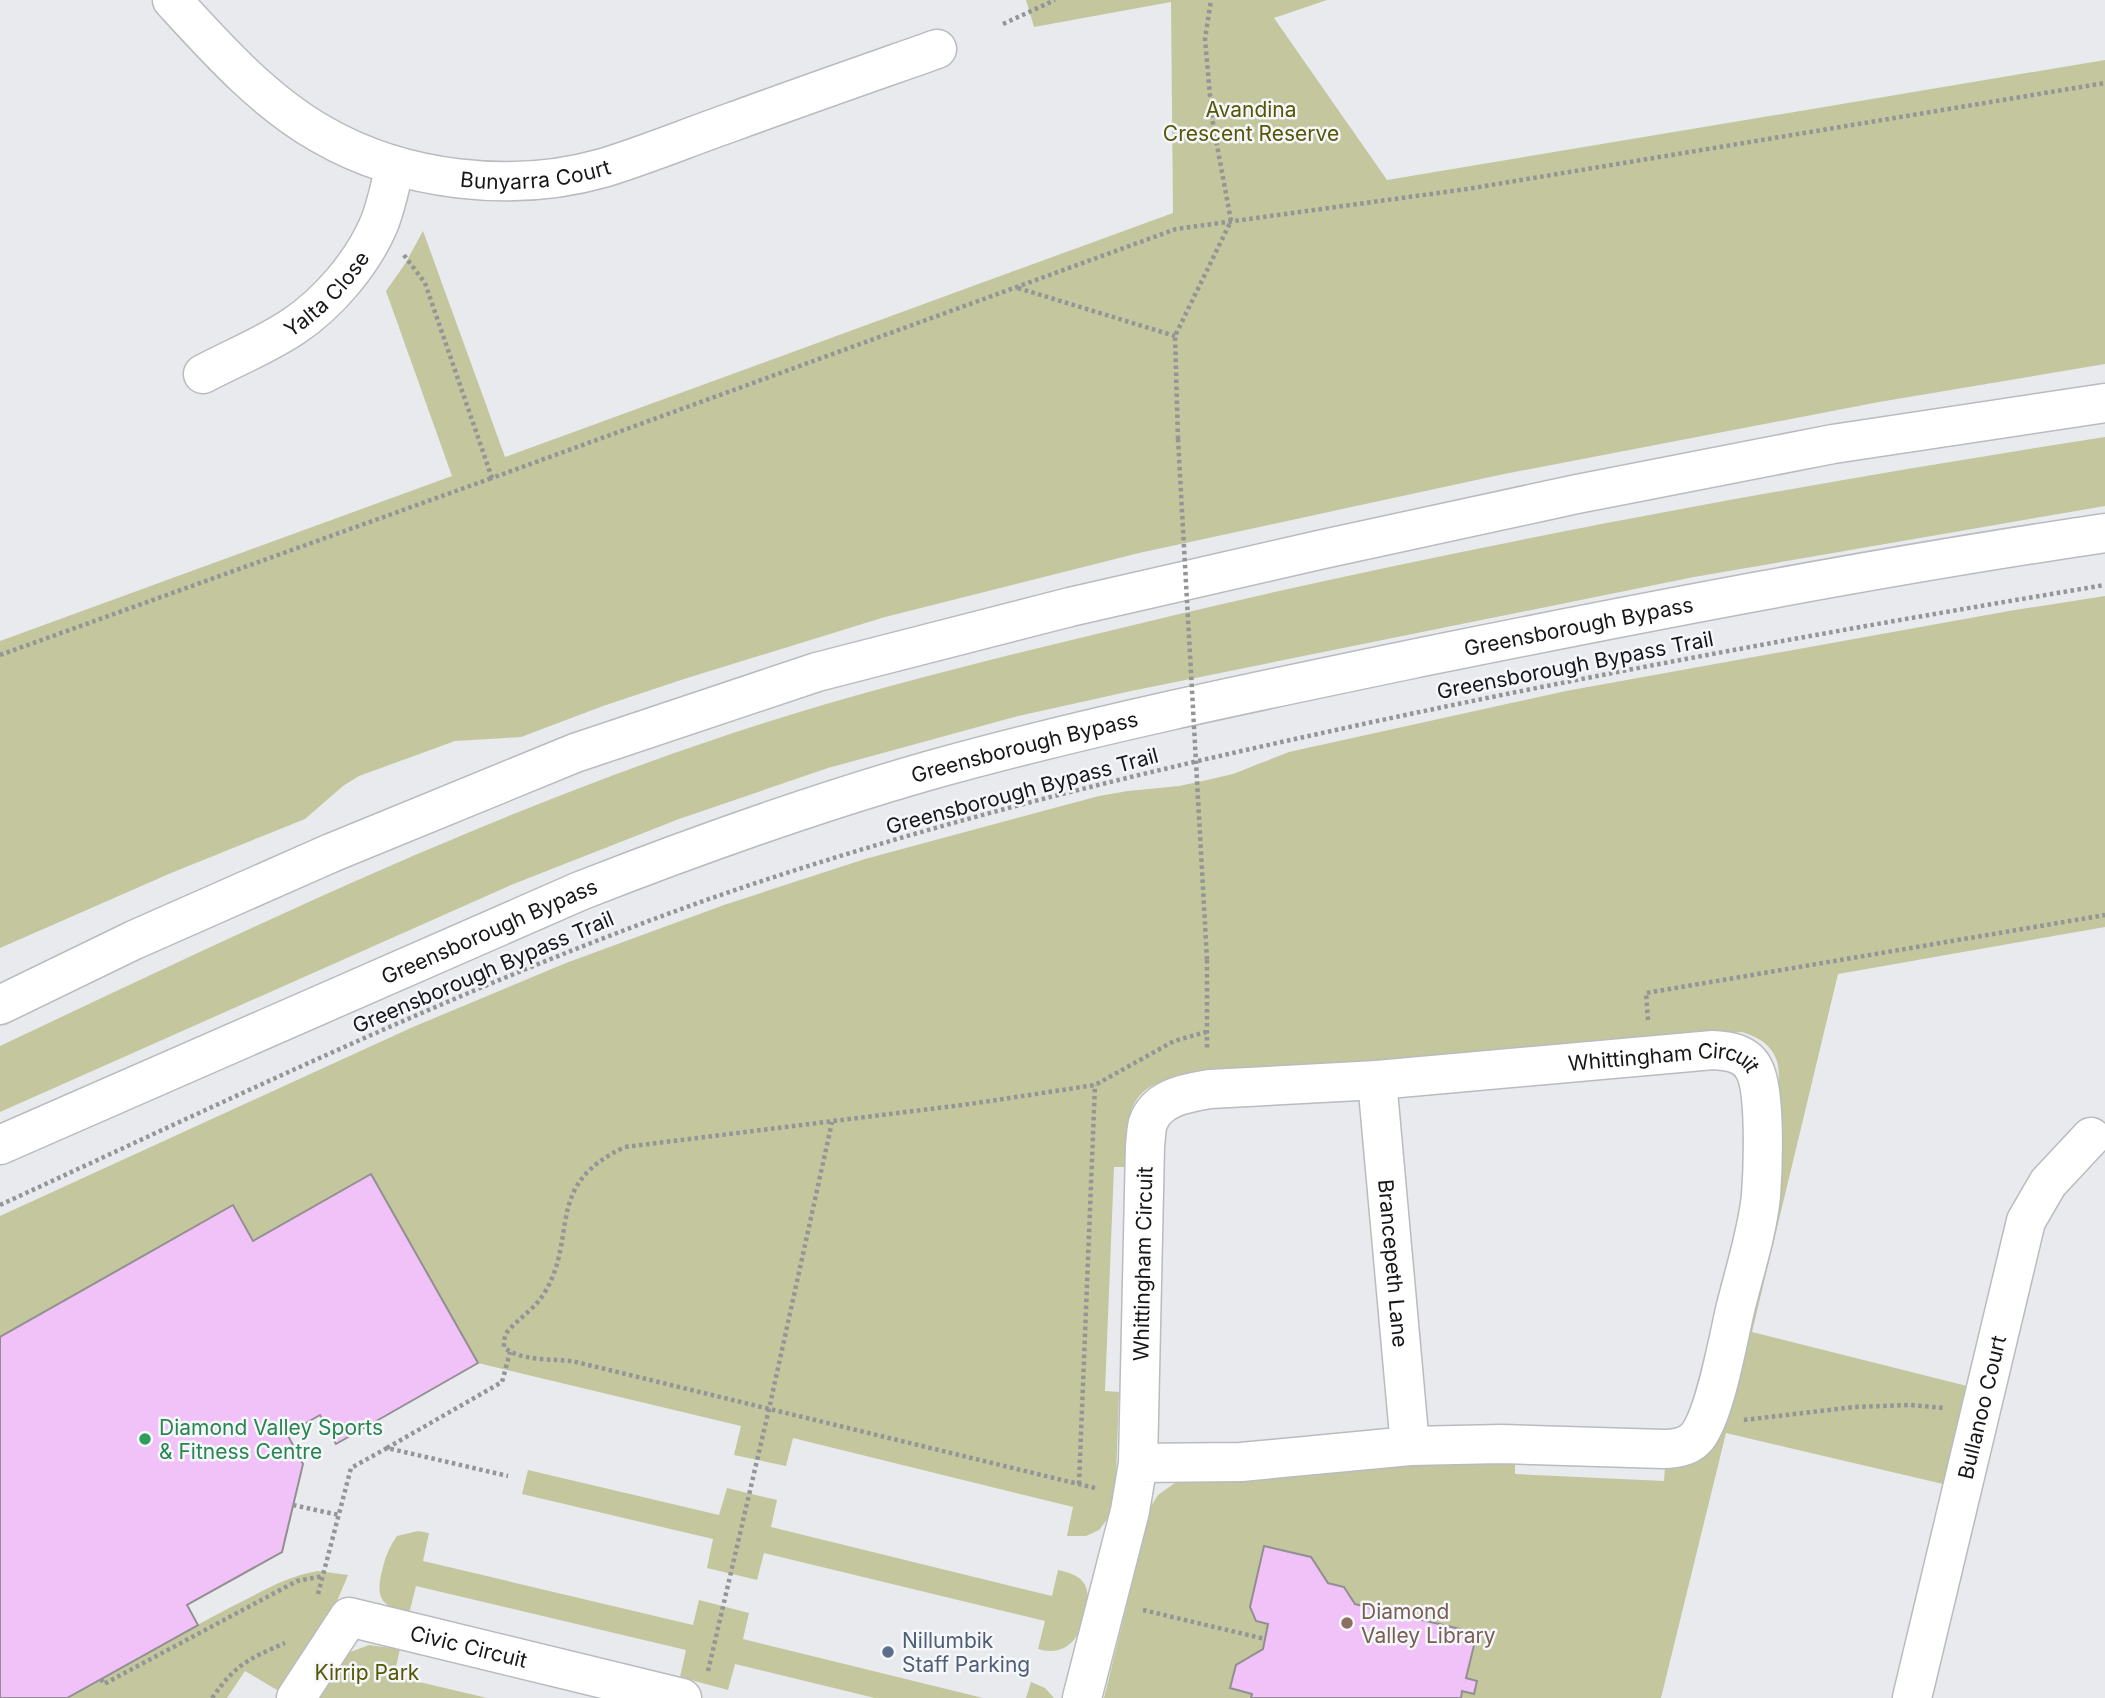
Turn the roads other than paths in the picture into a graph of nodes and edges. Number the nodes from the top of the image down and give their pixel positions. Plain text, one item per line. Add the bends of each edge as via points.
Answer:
1 (172, 0) edge
2 (937, 49) dead end
3 (395, 167) junction
4 (203, 374) dead end
5 (2105, 403) edge
6 (2105, 533) edge
7 (0, 1005) edge
8 (1377, 1080) junction
9 (2091, 1137) dead end
10 (0, 1145) edge
11 (1410, 1446) junction
12 (1135, 1480) junction
13 (695, 1685) edge
14 (296, 1698) edge
15 (1082, 1698) edge
16 (1912, 1698) edge

1 - 3 main road, Bunyarra Court via 288,113 319,134
2 - 3 main road, Bunyarra Court via 638,156 574,174 463,179
3 - 4 main road, Yalta Close via 379,224 341,282 291,328
5 - 7 main road via 1833,444 1577,494 1070,607 817,672 575,752 331,853
6 - 10 main road, Greensborough Bypass via 1576,625 1190,707 932,770 802,809 580,891
8 - 11 main road, Brancepeth Lane
8 - 11 main road, Whittingham Circuit via 1713,1049 1747,1059 1758,1082 1760,1198 1717,1383 1699,1436 1674,1449
8 - 12 main road, Whittingham Circuit via 1210,1089 1168,1100 1155,1110 1148,1122 1145,1146
9 - 16 main road, Bullanoo Court via 2048,1183 2026,1222
11 - 12 main road, Whittingham Circuit via 1241,1462
12 - 15 main road, Whittingham Circuit
13 - 14 main road, Civic Circuit via 349,1617

